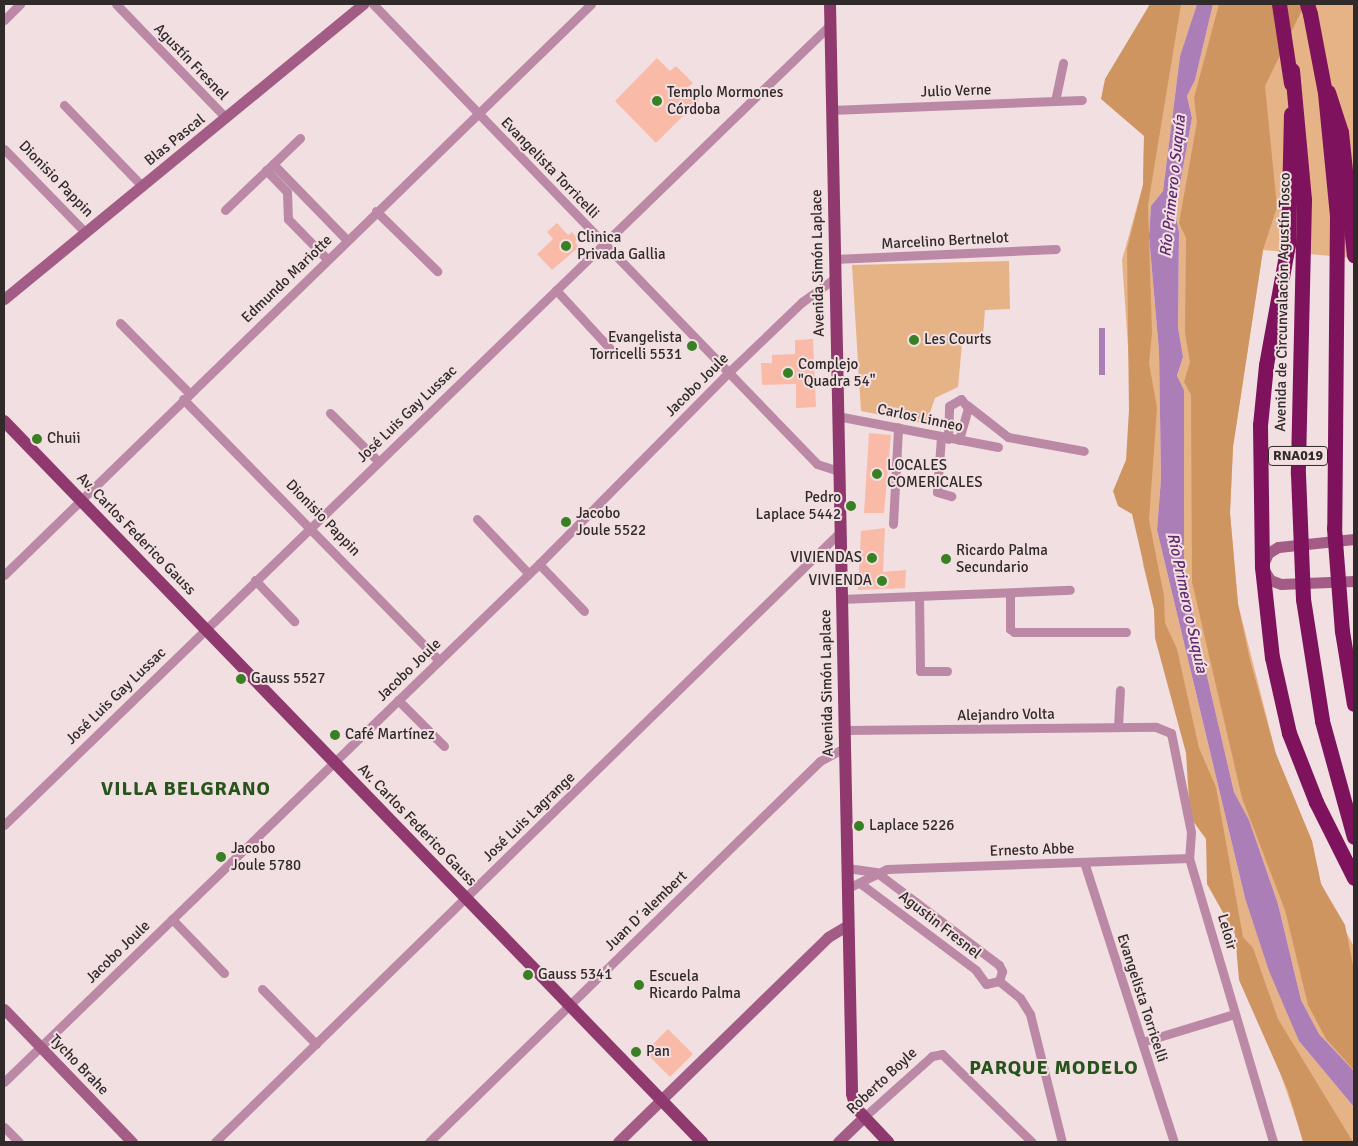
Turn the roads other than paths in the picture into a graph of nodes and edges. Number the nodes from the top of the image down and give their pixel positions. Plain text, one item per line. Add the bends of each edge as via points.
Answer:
1 (20, 4) edge
2 (116, 4) edge
3 (363, 4) edge
4 (373, 4) edge
5 (591, 4) edge
6 (830, 4) edge
7 (1277, 4) edge
8 (1308, 7) edge
9 (4, 20) edge
10 (830, 24) junction
11 (1063, 63) dead end
12 (1321, 68) junction
13 (1292, 70) junction
14 (1082, 100) dead end
15 (1055, 101) junction
16 (64, 106) dead end
17 (831, 110) junction
18 (478, 113) junction
19 (226, 118) junction
20 (300, 138) dead end
21 (4, 149) edge
22 (270, 167) junction
23 (142, 186) junction
24 (291, 188) junction
25 (225, 210) dead end
26 (376, 211) junction
27 (85, 232) junction
28 (347, 240) junction
29 (604, 243) junction
30 (1056, 249) dead end
31 (1354, 255) edge
32 (327, 259) junction
33 (834, 259) junction
34 (437, 271) dead end
35 (834, 279) junction
36 (556, 290) junction
37 (4, 299) edge
38 (120, 324) dead end
39 (614, 354) dead end
40 (730, 371) junction
41 (186, 396) junction
42 (968, 405) junction
43 (330, 412) dead end
44 (837, 416) junction
45 (4, 421) edge
46 (898, 427) junction
47 (944, 438) junction
48 (959, 440) junction
49 (998, 447) dead end
50 (1084, 450) dead end
51 (378, 461) junction
52 (838, 471) junction
53 (951, 496) dead end
54 (80, 499) junction
55 (477, 519) dead end
56 (893, 524) dead end
57 (309, 527) junction
58 (840, 532) junction
59 (1354, 539) edge
60 (539, 564) junction
61 (1262, 567) junction
62 (528, 574) junction
63 (4, 575) edge
64 (254, 580) junction
65 (1354, 582) edge
66 (1070, 590) dead end
67 (1010, 594) junction
68 (919, 596) junction
69 (841, 599) junction
70 (584, 611) dead end
71 (294, 622) dead end
72 (205, 628) junction
73 (1126, 632) dead end
74 (439, 660) junction
75 (946, 671) dead end
76 (1120, 690) dead end
77 (398, 700) junction
78 (1354, 704) edge
79 (1118, 727) junction
80 (844, 730) junction
81 (1167, 730) joint
82 (444, 746) dead end
83 (844, 748) junction
84 (334, 762) junction
85 (4, 826) edge
86 (1354, 837) edge
87 (1189, 858) junction
88 (1084, 862) junction
89 (847, 868) junction
90 (876, 872) junction
91 (1354, 878) edge
92 (861, 884) junction
93 (848, 888) junction
94 (466, 898) junction
95 (172, 919) junction
96 (848, 925) junction
97 (224, 973) dead end
98 (999, 981) junction
99 (262, 989) dead end
100 (569, 1005) junction
101 (4, 1009) edge
102 (1234, 1014) junction
103 (1142, 1042) junction
104 (316, 1044) junction
105 (40, 1047) junction
106 (4, 1082) edge
107 (662, 1100) junction
108 (864, 1117) junction
109 (4, 1127) edge
110 (19, 1142) edge
111 (132, 1142) edge
112 (215, 1142) edge
113 (428, 1142) edge
114 (618, 1142) edge
115 (702, 1142) edge
116 (838, 1142) edge
117 (888, 1142) edge
118 (1032, 1142) edge
119 (1062, 1142) edge
120 (1174, 1142) edge
121 (1273, 1142) edge

1 - 9 street
2 - 19 street, Agustín Fresnel
3 - 19 main road, Blas Pascal
4 - 18 street, Evangelista Torricelli
5 - 18 street, Edmundo Mariotte
6 - 10 main road, Avenida Simón Laplace
7 - 13 highway, Avenida de Circunvalación Agustín Tosco / RNA019
8 - 12 highway, RNA019, bridge
10 - 17 main road, Avenida Simón Laplace
10 - 29 street, José Luis Gay Lussac
11 - 15 street
12 - 31 highway, bridge via 1341,132
12 - 78 highway, RNA019, bridge via 1332,144 1339,250 1333,459 1336,568
13 - 61 highway, bridge via 1291,216 1263,391 1259,500
13 - 86 highway, Avenida de Circunvalación Agustín Tosco / RNA019, bridge via 1304,200 1298,474 1302,591 1322,721
14 - 15 street, Julio Verne
15 - 17 street, Julio Verne
16 - 23 street
17 - 33 main road, Avenida Simón Laplace
18 - 26 street, Edmundo Mariotte
18 - 29 street, Evangelista Torricelli
19 - 23 main road, Blas Pascal
20 - 22 street
21 - 27 street, Dionisio Pappin
22 - 24 street
22 - 25 street
23 - 27 main road, Blas Pascal
24 - 28 street
24 - 32 street via 288,219
26 - 28 street, Edmundo Mariotte
26 - 34 street
27 - 37 main road, Blas Pascal
28 - 32 street, Edmundo Mariotte
29 - 36 street, José Luis Gay Lussac
29 - 40 street, Evangelista Torricelli
30 - 33 street, Marcelino Bertnelot
32 - 41 street, Edmundo Mariotte
33 - 35 main road, Avenida Simón Laplace
35 - 40 street, Jacobo Joule via 802,302
35 - 44 main road, Avenida Simón Laplace
36 - 39 street
36 - 51 street, José Luis Gay Lussac
38 - 41 street, Dionisio Pappin
40 - 52 street, Evangelista Torricelli via 817,464
40 - 60 street, Jacobo Joule
41 - 54 street, Edmundo Mariotte
41 - 57 street, Dionisio Pappin
42 - 47 street via 961,399 950,403
42 - 48 street
42 - 50 street via 1008,437
43 - 51 street
44 - 46 street, Carlos Linneo
44 - 52 main road, Avenida Simón Laplace
45 - 54 main road, Av. Carlos Federico Gauss
46 - 47 street, Carlos Linneo
46 - 56 street
47 - 48 street, Carlos Linneo
47 - 53 street via 937,492
48 - 49 street, Carlos Linneo
51 - 57 street, José Luis Gay Lussac
52 - 58 main road, Avenida Simón Laplace
54 - 63 street, Edmundo Mariotte
54 - 72 main road, Av. Carlos Federico Gauss
55 - 62 street
57 - 64 street, José Luis Gay Lussac
57 - 74 street, Dionisio Pappin
58 - 69 main road, Avenida Simón Laplace
58 - 94 street, José Luis Lagrange
59 - 61 main road via 1278,547 1265,557
60 - 62 street, Jacobo Joule
60 - 70 street
61 - 65 main road via 1270,580 1281,584
61 - 91 highway via 1270,642 1296,752
62 - 74 street, Jacobo Joule
64 - 71 street
64 - 72 street, José Luis Gay Lussac
66 - 67 street
67 - 68 street
67 - 73 street via 1010,629 1014,632
68 - 69 street
68 - 75 street via 920,671
69 - 80 main road, Avenida Simón Laplace
72 - 84 main road, Av. Carlos Federico Gauss
72 - 85 street, José Luis Gay Lussac
74 - 77 street, Jacobo Joule
76 - 79 street
77 - 82 street
77 - 84 street, Jacobo Joule
79 - 80 street, Alejandro Volta
79 - 81 street, Alejandro Volta
80 - 83 main road, Avenida Simón Laplace
81 - 87 street, Leloir via 1175,740 1191,832
83 - 89 main road, Avenida Simón Laplace
83 - 100 street, Juan D´alembert via 820,760
84 - 94 main road, Av. Carlos Federico Gauss
84 - 95 street, Jacobo Joule
87 - 88 street, Ernesto Abbe
87 - 102 street, Leloir
88 - 90 street, Ernesto Abbe
88 - 103 street, Evangelista Torricelli
89 - 90 street, Ernesto Abbe
89 - 93 main road, Avenida Simón Laplace
90 - 92 street
90 - 98 street, Agustin Fresnel via 999,965 1002,975
92 - 93 street
92 - 98 street, Agustin Fresnel via 976,970 986,984
93 - 96 main road, Avenida Simón Laplace
94 - 100 main road, Av. Carlos Federico Gauss
94 - 104 street, José Luis Lagrange
95 - 97 street
95 - 105 street, Jacobo Joule
96 - 107 main road via 828,937
96 - 108 main road, Avenida Simón Laplace via 852,1094
98 - 119 street, Agustin Fresnel via 1020,998 1030,1014
99 - 104 street
100 - 107 main road, Av. Carlos Federico Gauss
100 - 113 street, Juan D´alembert
101 - 105 main road, Tycho Brahe
102 - 103 street
102 - 121 street, Leloir
103 - 120 street, Evangelista Torricelli
104 - 112 street, José Luis Lagrange
105 - 106 street, Jacobo Joule
105 - 111 main road, Tycho Brahe
107 - 114 main road
107 - 115 main road, Av. Carlos Federico Gauss
108 - 116 main road, Roberto Boyle
108 - 117 main road
108 - 118 street, Roberto Boyle via 932,1056 949,1058
109 - 110 street

